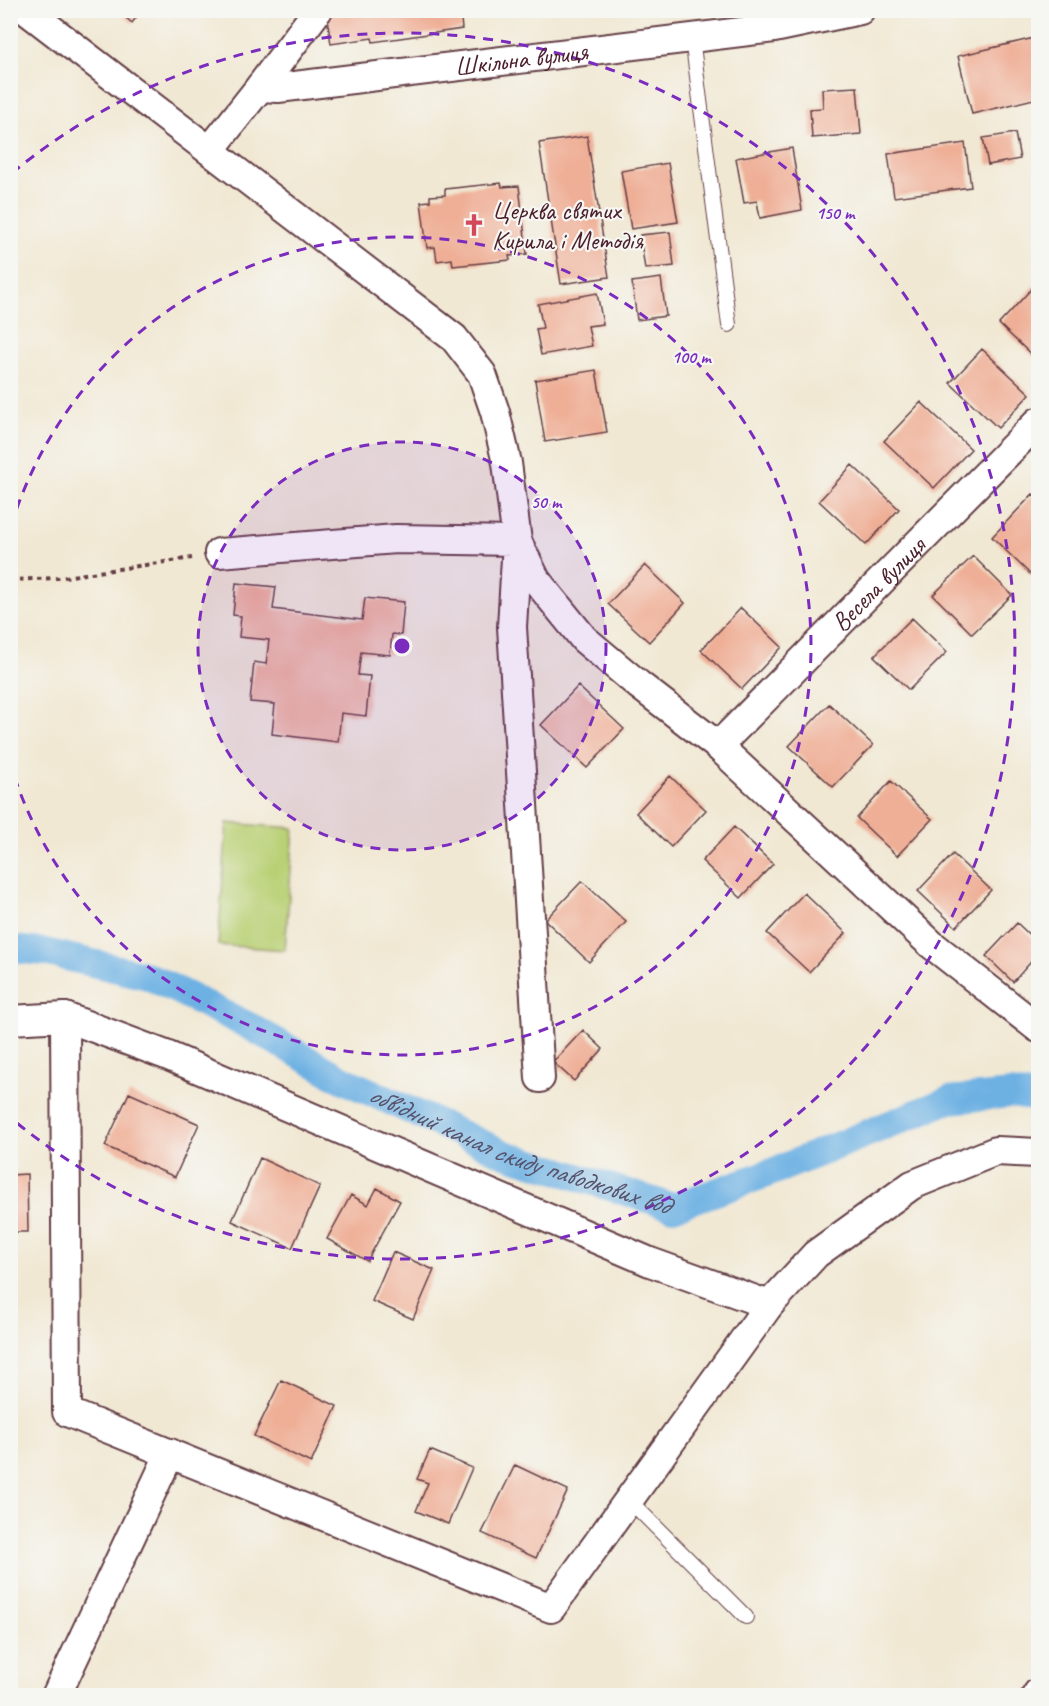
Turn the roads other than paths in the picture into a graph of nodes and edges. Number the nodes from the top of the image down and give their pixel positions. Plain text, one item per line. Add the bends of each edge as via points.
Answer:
1 (26, 10) edge
2 (318, 10) edge
3 (860, 10) edge
4 (692, 38) junction
5 (260, 87) junction
6 (211, 149) junction
7 (729, 325) dead end
8 (1038, 422) edge
9 (517, 541) junction
10 (219, 553) road end
11 (718, 746) junction
12 (65, 1017) junction
13 (10, 1020) edge
14 (1038, 1027) edge
15 (540, 1078) dead end
16 (1038, 1153) edge
17 (769, 1305) junction
18 (170, 1453) junction
19 (628, 1500) junction
20 (746, 1617) dead end
21 (56, 1695) edge

1 - 6 street
2 - 5 street
3 - 4 street, Шкільна вулиця via 774,28
4 - 5 street, Шкільна вулиця via 278,88
4 - 7 lane
5 - 6 street
6 - 9 street via 454,338 482,374 495,412 507,463
8 - 11 street, Весела вулиця
9 - 10 street via 396,539
9 - 11 street via 536,580 584,639
9 - 15 street via 512,627
11 - 14 street via 931,944
12 - 13 street
12 - 17 street via 166,1055 650,1262
12 - 18 street via 67,1412
16 - 17 street via 996,1151 912,1185 816,1254
17 - 19 street
18 - 19 street via 551,1608
18 - 21 street
19 - 20 lane

